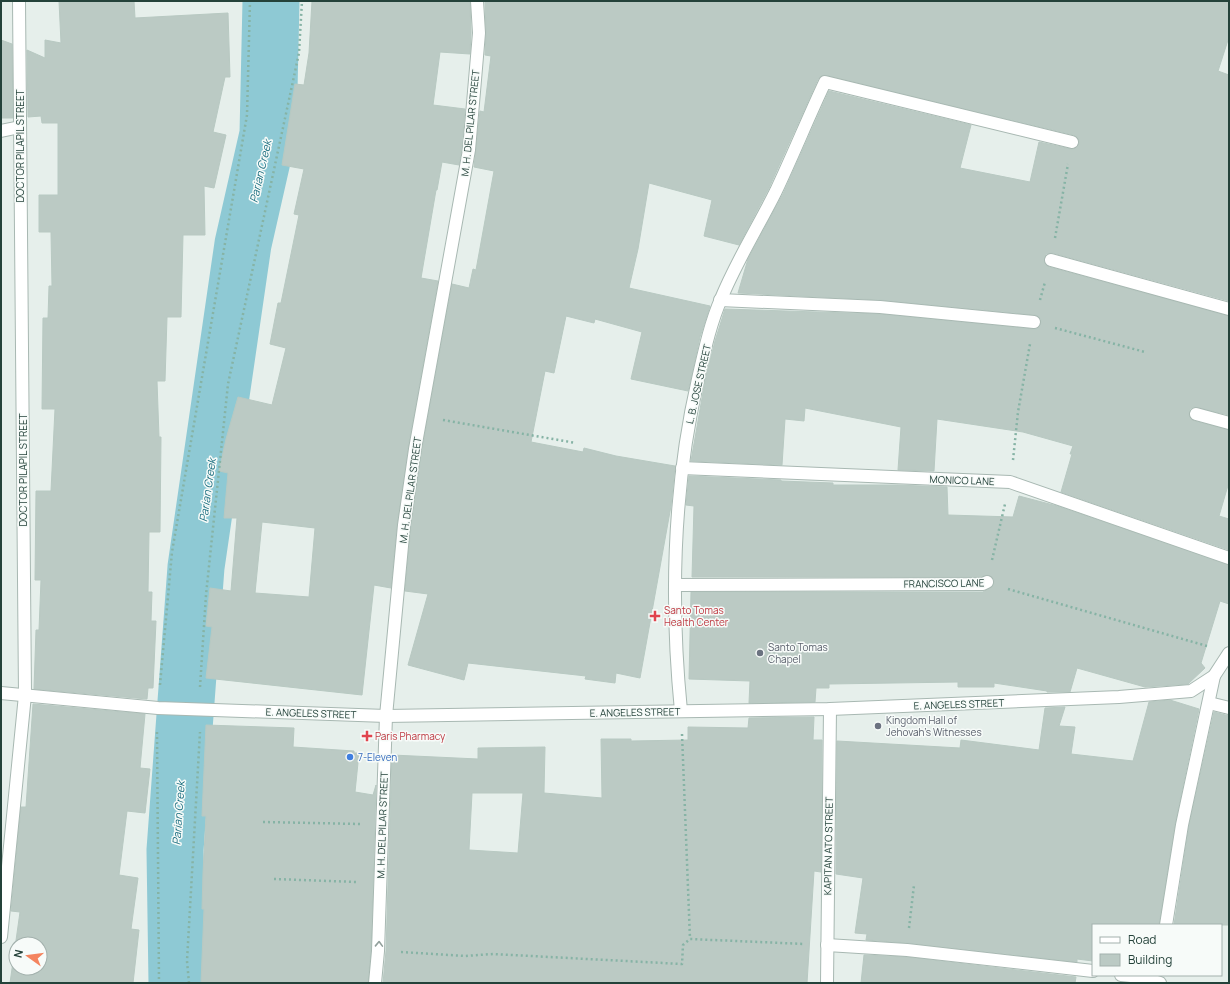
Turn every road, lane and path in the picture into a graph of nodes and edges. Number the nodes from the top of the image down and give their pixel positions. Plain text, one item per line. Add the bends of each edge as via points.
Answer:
1 (19, 1) edge
2 (250, 1) edge
3 (302, 1) edge
4 (477, 1) edge
5 (20, 127) junction
6 (1, 131) edge
7 (1072, 142) joint
8 (1051, 260) junction
9 (720, 300) junction
10 (1229, 309) edge
11 (1034, 322) junction
12 (1145, 352) dead end
13 (1196, 414) dead end
14 (421, 417) junction
15 (1229, 422) edge
16 (576, 443) dead end
17 (682, 468) junction
18 (1010, 482) junction
19 (1229, 558) edge
20 (987, 582) junction
21 (675, 585) junction
22 (1203, 645) dead end
23 (1229, 653) edge
24 (1214, 676) junction
25 (1, 693) edge
26 (25, 695) junction
27 (1209, 703) junction
28 (162, 708) junction
29 (1229, 708) edge
30 (197, 709) junction
31 (830, 709) junction
32 (681, 711) junction
33 (386, 716) junction
34 (263, 822) dead end
35 (382, 825) junction
36 (274, 879) dead end
37 (380, 883) junction
38 (914, 885) dead end
39 (1166, 924) edge
40 (1, 937) edge
41 (690, 939) junction
42 (827, 945) junction
43 (907, 950) junction
44 (378, 951) junction
45 (1092, 971) edge
46 (1128, 976) edge
47 (1158, 980) edge
48 (159, 983) edge
49 (189, 983) edge
50 (375, 983) edge
51 (827, 983) edge

1 - 5 street, DOCTOR PILAPIL STREET
2 - 28 path via 247,115 172,552
3 - 30 path via 299,53 228,384
4 - 14 street, M. H. DEL PILAR STREET via 479,33 469,150
5 - 6 street
5 - 26 street, DOCTOR PILAPIL STREET
7 - 8 path
7 - 9 street, L. B. JOSE STREET via 825,82 777,189
8 - 10 street
8 - 11 path
9 - 11 street via 880,307
9 - 17 street, L. B. JOSE STREET via 692,404
11 - 12 path
11 - 18 path via 1018,412
13 - 15 street
14 - 16 path
14 - 33 street, M. H. DEL PILAR STREET via 404,525
17 - 18 street, MONICO LANE
17 - 21 street, L. B. JOSE STREET via 676,528
18 - 19 street, MONICO LANE
18 - 20 path
20 - 21 street, FRANCISCO LANE
20 - 22 path, FRANCISCO LANE
21 - 32 street, L. B. JOSE STREET
23 - 24 street, E. ANGELES STREET
24 - 27 street
24 - 31 street, E. ANGELES STREET via 1191,690 1164,694
25 - 26 street, E. ANGELES STREET
26 - 28 street, E. ANGELES STREET
26 - 40 street, DOCTOR PILAPIL STREET
27 - 29 street
27 - 39 street via 1182,825
28 - 30 street, E. ANGELES STREET
28 - 48 path
30 - 33 street, E. ANGELES STREET
30 - 49 path via 187,961
31 - 32 street, E. ANGELES STREET
31 - 42 street, KAPITAN ATO STREET
32 - 33 street, E. ANGELES STREET
32 - 41 path
33 - 35 street, M. H. DEL PILAR STREET
34 - 35 path
35 - 37 street, M. H. DEL PILAR STREET
36 - 37 path
44 -> 37 street, M. H. DEL PILAR STREET
38 - 43 path
41 - 42 path
41 - 44 path via 683,945 682,964
42 - 43 street
42 - 51 street, KAPITAN ATO STREET
43 - 45 street
44 - 50 street, M. H. DEL PILAR STREET
46 - 47 street

